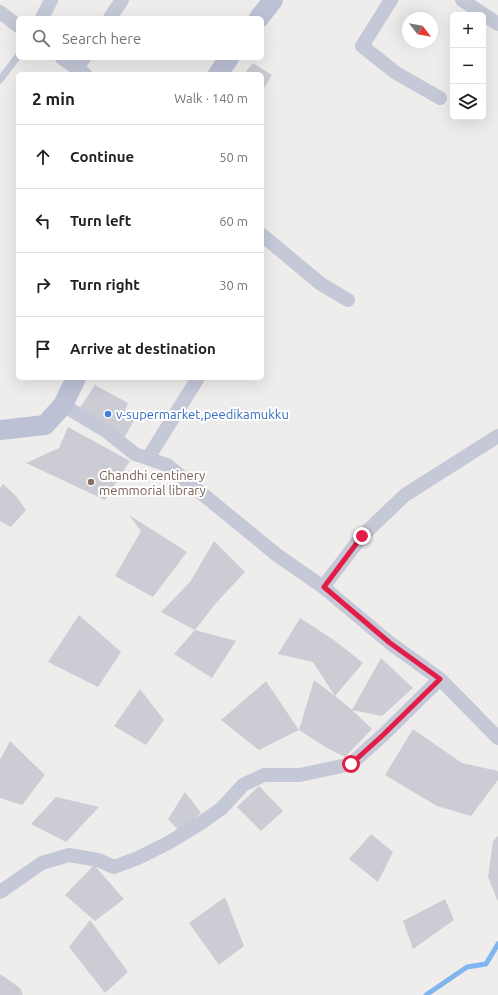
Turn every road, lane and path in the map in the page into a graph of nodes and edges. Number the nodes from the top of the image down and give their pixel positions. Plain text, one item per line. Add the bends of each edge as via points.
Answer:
1 (51, 0) edge
2 (122, 0) edge
3 (273, 0) edge
4 (391, 0) edge
5 (462, 0) edge
6 (0, 12) edge
7 (43, 16) edge
8 (111, 16) edge
9 (261, 16) edge
10 (16, 24) edge
11 (498, 24) edge
12 (16, 59) edge
13 (66, 60) edge
14 (228, 60) edge
15 (82, 67) edge
16 (219, 72) edge
17 (0, 80) edge
18 (440, 98) dead end
19 (264, 237) edge
20 (348, 300) dead end
21 (75, 380) edge
22 (197, 380) edge
23 (63, 405) junction
24 (0, 430) edge
25 (498, 436) edge
26 (148, 458) junction
27 (324, 587) junction
28 (440, 679) junction
29 (498, 738) edge
30 (0, 892) edge

1 - 7 street
2 - 8 street
3 - 9 main road
4 - 18 street via 362,46 396,73
5 - 11 street
6 - 10 street
12 - 17 lane
13 - 15 street
14 - 16 main road
19 - 20 street via 321,284
21 - 23 main road
22 - 26 street
23 - 24 main road via 45,425
23 - 26 street via 106,431 135,454
25 - 27 street via 405,495 362,536
26 - 27 street via 168,465 278,555
27 - 28 street via 390,643
28 - 29 street
28 - 30 street via 351,764 300,775 264,775 243,785 222,808 201,823 138,858 114,867 98,860 69,855 42,863

